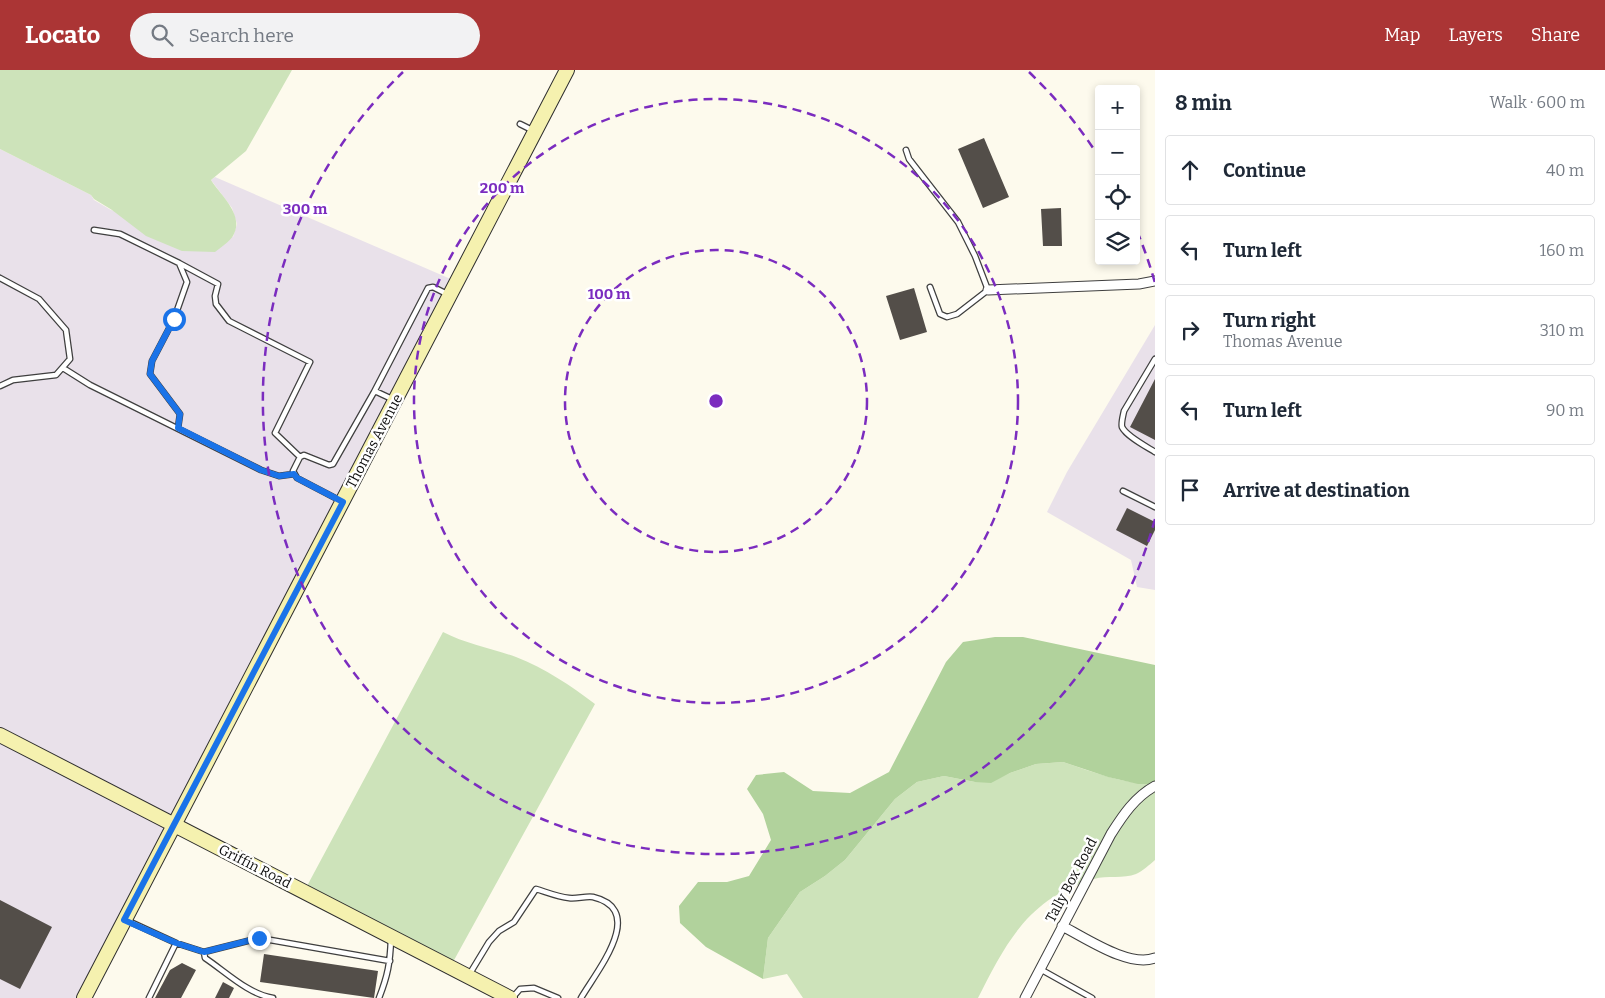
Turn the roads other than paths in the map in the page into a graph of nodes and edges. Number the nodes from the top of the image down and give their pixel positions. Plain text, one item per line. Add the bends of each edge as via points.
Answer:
1 (567, 70) edge
2 (520, 124) dead end
3 (535, 132) junction
4 (906, 150) dead end
5 (94, 230) dead end
6 (179, 263) junction
7 (0, 278) edge
8 (1155, 280) edge
9 (930, 287) dead end
10 (988, 290) junction
11 (450, 295) junction
12 (1155, 359) edge
13 (62, 368) junction
14 (0, 386) edge
15 (374, 392) junction
16 (396, 400) junction
17 (178, 428) junction
18 (1155, 452) edge
19 (300, 457) junction
20 (294, 474) junction
21 (1123, 491) dead end
22 (343, 502) junction
23 (1155, 507) edge
24 (0, 735) edge
25 (1155, 786) edge
26 (174, 824) junction
27 (124, 920) junction
28 (1062, 926) junction
29 (391, 936) junction
30 (176, 943) junction
31 (204, 952) junction
32 (1155, 958) edge
33 (390, 960) junction
34 (1040, 969) junction
35 (469, 976) junction
36 (84, 998) edge
37 (149, 998) edge
38 (273, 998) edge
39 (379, 998) edge
40 (511, 998) edge
41 (558, 998) edge
42 (580, 998) edge
43 (1025, 998) edge
44 (1092, 998) edge

1 - 3 street, Thomas Avenue
2 - 3 lane
3 - 11 street, Thomas Avenue
4 - 10 lane via 909,159 958,222
5 - 6 lane via 120,234
6 - 17 lane via 187,282 174,319 152,361 150,374 180,414
6 - 19 lane via 218,284 216,304 228,321 310,362 275,433
7 - 13 lane via 39,299 66,330 70,359
8 - 10 street via 1139,284
9 - 10 lane via 940,314 947,317 957,314
11 - 15 lane via 428,288
11 - 16 street, Thomas Avenue
12 - 18 lane via 1124,411 1122,420 1122,427 1127,432
13 - 14 lane via 56,375 13,380
13 - 17 lane
15 - 16 lane
15 - 19 lane via 333,464 304,455
16 - 22 street, Thomas Avenue
17 - 20 lane via 261,470 279,476
19 - 20 lane
20 - 22 lane
21 - 23 lane
22 - 26 street, Thomas Avenue
24 - 26 street, Griffin Road
25 - 28 street, Tally Box Road via 1136,800 1122,817
26 - 27 street, Thomas Avenue
26 - 29 street, Griffin Road
27 - 30 lane
27 - 36 street, Thomas Avenue
28 - 32 street via 1120,955 1142,961
28 - 34 street, Tally Box Road
29 - 33 lane
29 - 35 street, Griffin Road
30 - 31 lane
30 - 37 lane
31 - 33 lane via 259,938
31 - 38 lane via 206,958 252,990
33 - 39 lane via 388,976
34 - 43 street, Tally Box Road
34 - 44 lane
35 - 40 street, Griffin Road
35 - 42 lane via 489,942 514,922 536,889 570,898 592,897 610,905 618,918 618,932 602,965
40 - 41 lane via 520,989 534,988

